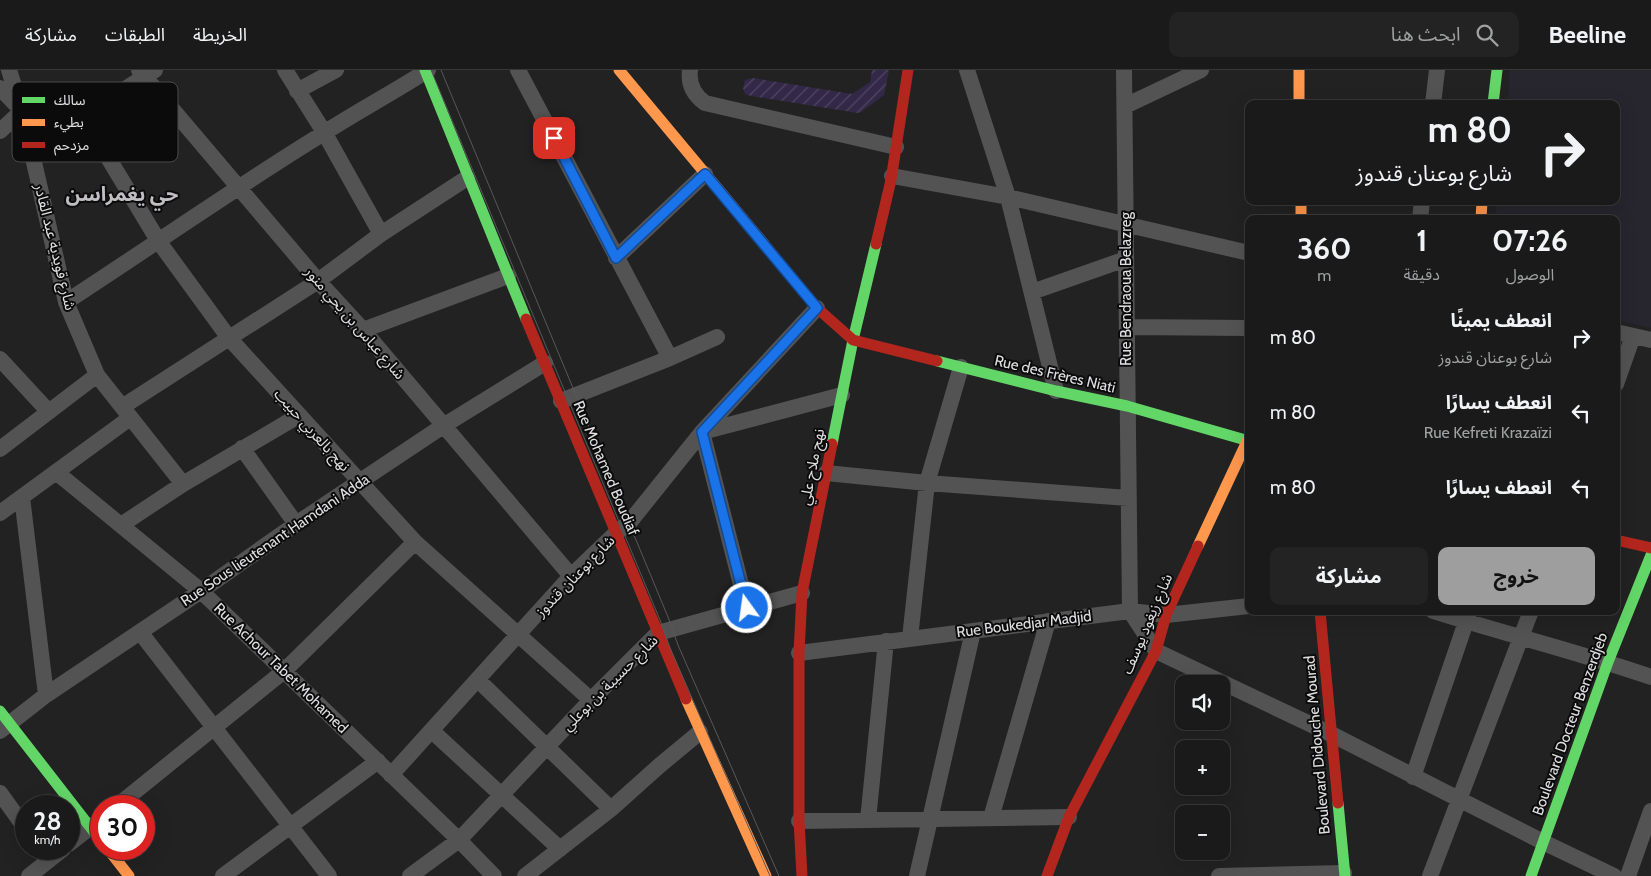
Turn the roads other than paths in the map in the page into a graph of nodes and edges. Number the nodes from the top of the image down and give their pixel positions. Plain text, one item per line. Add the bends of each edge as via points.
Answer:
1 (9, 70) edge
2 (284, 70) edge
3 (336, 70) edge
4 (518, 70) edge
5 (619, 70) edge
6 (690, 70) edge
7 (908, 70) edge
8 (967, 70) edge
9 (1124, 70) edge
10 (1201, 70) edge
11 (1299, 70) edge
12 (1437, 70) edge
13 (1497, 70) edge
14 (426, 71) edge
15 (147, 72) edge
16 (13, 82) edge
17 (132, 82) edge
18 (155, 82) edge
19 (0, 88) edge
20 (296, 90) junction
21 (1299, 100) edge
22 (1433, 100) edge
23 (1493, 100) edge
24 (12, 101) edge
25 (1125, 106) junction
26 (178, 111) edge
27 (12, 120) edge
28 (0, 131) edge
29 (324, 132) junction
30 (896, 147) junction
31 (34, 162) edge
32 (111, 162) edge
33 (705, 174) junction
34 (892, 176) junction
35 (468, 178) junction
36 (238, 187) junction
37 (1008, 197) junction
38 (1126, 225) junction
39 (381, 234) junction
40 (160, 242) junction
41 (1245, 252) edge
42 (616, 258) junction
43 (1126, 259) junction
44 (508, 276) junction
45 (318, 281) junction
46 (1032, 292) junction
47 (66, 302) junction
48 (817, 308) junction
49 (1127, 327) junction
50 (1245, 328) edge
51 (363, 330) junction
52 (1620, 333) edge
53 (1633, 336) junction
54 (716, 337) dead end
55 (229, 338) junction
56 (854, 340) junction
57 (1651, 340) edge
58 (670, 358) junction
59 (0, 359) edge
60 (545, 363) junction
61 (961, 367) junction
62 (1620, 373) edge
63 (97, 375) junction
64 (1056, 391) junction
65 (842, 395) junction
66 (561, 401) junction
67 (1127, 406) junction
68 (49, 412) junction
69 (126, 413) junction
70 (298, 416) junction
71 (443, 426) junction
72 (702, 432) junction
73 (1245, 438) edge
74 (1245, 445) edge
75 (242, 448) junction
76 (0, 449) edge
77 (56, 472) junction
78 (826, 473) junction
79 (360, 483) junction
80 (927, 483) junction
81 (183, 484) junction
82 (22, 498) junction
83 (1128, 498) junction
84 (0, 513) edge
85 (296, 524) junction
86 (122, 525) junction
87 (617, 532) junction
88 (1620, 541) edge
89 (415, 542) junction
90 (1651, 548) edge
91 (1651, 555) edge
92 (571, 576) junction
93 (201, 591) junction
94 (802, 593) junction
95 (1245, 606) edge
96 (747, 608) junction
97 (1130, 611) junction
98 (1166, 615) junction
99 (1320, 615) edge
100 (1530, 615) edge
101 (1468, 616) edge
102 (1048, 621) junction
103 (972, 631) junction
104 (140, 632) junction
105 (658, 633) junction
106 (518, 636) junction
107 (910, 638) junction
108 (1521, 639) junction
109 (886, 641) junction
110 (1156, 651) junction
111 (799, 653) junction
112 (1608, 662) junction
113 (284, 672) junction
114 (1651, 677) edge
115 (478, 680) junction
116 (46, 695) junction
117 (591, 700) junction
118 (3, 722) edge
119 (215, 728) junction
120 (432, 731) junction
121 (700, 732) junction
122 (1331, 734) junction
123 (548, 746) junction
124 (378, 762) junction
125 (391, 775) junction
126 (1413, 777) junction
127 (0, 793) edge
128 (131, 795) edge
129 (501, 796) junction
130 (1460, 800) junction
131 (611, 808) junction
132 (1651, 811) edge
133 (15, 814) edge
134 (90, 816) edge
135 (1070, 816) junction
136 (991, 818) junction
137 (929, 819) junction
138 (868, 820) junction
139 (799, 821) junction
140 (291, 825) junction
141 (90, 828) edge
142 (80, 835) edge
143 (459, 840) junction
144 (1543, 842) junction
145 (560, 849) junction
146 (41, 860) edge
147 (117, 860) edge
148 (1344, 874) edge
149 (29, 876) edge
150 (129, 876) edge
151 (223, 876) edge
152 (329, 876) edge
153 (410, 876) edge
154 (494, 876) edge
155 (525, 876) edge
156 (766, 876) edge
157 (802, 876) edge
158 (917, 876) edge
159 (1047, 876) edge
160 (1219, 876) edge
161 (1430, 876) edge
162 (1531, 876) edge
163 (1614, 876) edge
164 (1628, 876) edge

1 - 16 street, شارع قويدية عبد القادر
2 - 20 street
3 - 20 street
4 - 42 street
5 - 33 main road
6 - 30 street via 692,90 706,103
7 - 30 main road, نهج ملاح علي
8 - 37 street
9 - 25 street, Rue Bendraoua Belazreg
10 - 25 street
11 - 21 main road
12 - 22 street
13 - 23 main road
14 - 29 street
14 - 35 main road, Rue Mohamed Boudiaf
15 - 17 street
15 - 18 street, شارع عباس بن يحي منور
19 - 24 street
20 - 29 street
25 - 38 street, Rue Bendraoua Belazreg
26 - 36 street, شارع عباس بن يحي منور
27 - 28 street
29 - 36 street
29 - 39 street
30 - 34 main road, نهج ملاح علي
31 - 47 street, شارع قويدية عبد القادر
32 - 40 street, نهج بالعربي حبيب
33 - 42 street
33 - 48 main road
34 - 37 street
34 - 56 main road, نهج ملاح علي
35 - 39 street
35 - 44 main road, Rue Mohamed Boudiaf
36 - 40 street
36 - 45 street, شارع عباس بن يحي منور
37 - 38 street
37 - 46 street
38 - 41 street
38 - 43 street, Rue Bendraoua Belazreg
39 - 45 street
40 - 47 street
40 - 55 street, نهج بالعربي حبيب
42 - 58 street
43 - 46 street
43 - 49 street, Rue Bendraoua Belazreg
44 - 51 street
44 - 60 main road, Rue Mohamed Boudiaf
45 - 51 street, شارع عباس بن يحي منور
45 - 55 street
46 - 64 street
47 - 63 street, شارع قويدية عبد القادر
48 - 56 main road
48 - 72 street, شارع بوعنان قندوز
49 - 50 street
49 - 67 street, Rue Bendraoua Belazreg
51 - 71 street, شارع عباس بن يحي منور
52 - 53 street
53 - 57 street
53 - 62 street
54 - 58 street
55 - 69 street
55 - 70 street, نهج بالعربي حبيب
56 - 61 main road, Rue des Frères Niati
56 - 65 main road, نهج ملاح علي
58 - 66 street
59 - 68 street
60 - 66 main road, Rue Mohamed Boudiaf
60 - 71 street, Rue Sous lieutenant Hamdani Adda
61 - 64 main road, Rue des Frères Niati
61 - 80 street
63 - 68 street
63 - 69 street, شارع قويدية عبد القادر
64 - 67 main road, Rue des Frères Niati
65 - 72 street
65 - 78 main road, نهج ملاح علي
66 - 87 main road, Rue Mohamed Boudiaf
67 - 73 main road, Rue des Frères Niati
67 - 83 street, Rue Bendraoua Belazreg
68 - 76 street
69 - 77 street
69 - 81 street, شارع قويدية عبد القادر
70 - 75 street
70 - 79 street, نهج بالعربي حبيب
71 - 79 street, Rue Sous lieutenant Hamdani Adda
71 - 92 street, شارع عباس بن يحي منور
72 - 87 street, شارع بوعنان قندوز via 630,523
72 - 96 street
74 - 98 main road, شارع زيغود يوسف
75 - 81 street
75 - 85 street
77 - 82 street
77 - 86 street, Rue Achour Tabet Mohamed
78 - 80 street
78 - 94 main road, نهج ملاح علي
79 - 85 street, Rue Sous lieutenant Hamdani Adda
79 - 89 street, نهج بالعربي حبيب
80 - 83 street
80 - 107 street
81 - 86 street
82 - 84 street
82 - 116 street
83 - 97 street, Rue Bendraoua Belazreg
85 - 93 street, Rue Sous lieutenant Hamdani Adda
86 - 93 street, Rue Achour Tabet Mohamed
87 - 92 street, شارع بوعنان قندوز
87 - 105 main road, Rue Mohamed Boudiaf
88 - 90 main road
89 - 106 street, نهج بالعربي حبيب
89 - 113 street
91 - 112 main road, Boulevard Docteur Benzerdjeb
92 - 106 street, شارع بوعنان قندوز
93 - 104 street, Rue Sous lieutenant Hamdani Adda
93 - 113 street, Rue Achour Tabet Mohamed
94 - 96 street, شارع حسيبة بن بوعلي
94 - 111 main road, نهج ملاح علي
95 - 98 street, Rue Boukedjar Madjid
96 - 105 street, شارع حسيبة بن بوعلي
97 - 98 street, Rue Boukedjar Madjid
97 - 102 street, Rue Boukedjar Madjid
97 - 110 street
98 - 110 main road, شارع زيغود يوسف
99 - 122 main road, Boulevard Didouche Mourad
100 - 108 street
101 - 108 street
101 - 126 street
102 - 103 street, Rue Boukedjar Madjid
102 - 136 street
103 - 107 street, Rue Boukedjar Madjid
103 - 137 street
104 - 116 street, Rue Sous lieutenant Hamdani Adda
104 - 119 street
105 - 117 street, شارع حسيبة بن بوعلي
105 - 121 main road, Rue Mohamed Boudiaf
106 - 115 street, شارع بوعنان قندوز
106 - 117 street, نهج بالعربي حبيب
107 - 109 street, Rue Boukedjar Madjid
108 - 112 street
108 - 130 street
109 - 111 street, Rue Boukedjar Madjid
109 - 138 street
110 - 122 street
110 - 135 main road, شارع زيغود يوسف
111 - 139 main road, نهج ملاح علي
112 - 114 street
112 - 144 main road, Boulevard Docteur Benzerdjeb
113 - 119 street
113 - 124 street, Rue Achour Tabet Mohamed
115 - 120 street, شارع بوعنان قندوز
115 - 123 street
116 - 118 street, Rue Sous lieutenant Hamdani Adda
117 - 123 street, شارع حسيبة بن بوعلي
118 - 134 main road
119 - 128 street
119 - 140 street
120 - 125 street, شارع بوعنان قندوز
120 - 129 street
121 - 131 street
121 - 156 main road, Rue Mohamed Boudiaf
122 - 126 street
122 - 148 main road, Boulevard Didouche Mourad
123 - 129 street, شارع حسيبة بن بوعلي
123 - 131 street
124 - 125 street, Rue Achour Tabet Mohamed
124 - 140 street
125 - 143 street, Rue Achour Tabet Mohamed
126 - 130 street
127 - 133 street
129 - 143 street, شارع حسيبة بن بوعلي
129 - 145 street
130 - 144 street
130 - 161 street
131 - 145 street
132 - 164 street
135 - 136 street
135 - 159 main road, شارع زيغود يوسف
136 - 137 street
137 - 138 street
137 - 158 street
138 - 139 street
139 - 157 main road, نهج ملاح علي
140 - 151 street
140 - 152 street
141 - 142 street
143 - 153 street, شارع حسيبة بن بوعلي
143 - 154 street, Rue Achour Tabet Mohamed
144 - 162 main road, Boulevard Docteur Benzerdjeb
144 - 163 street
145 - 155 street
146 - 149 street
147 - 150 main road
148 - 160 street

